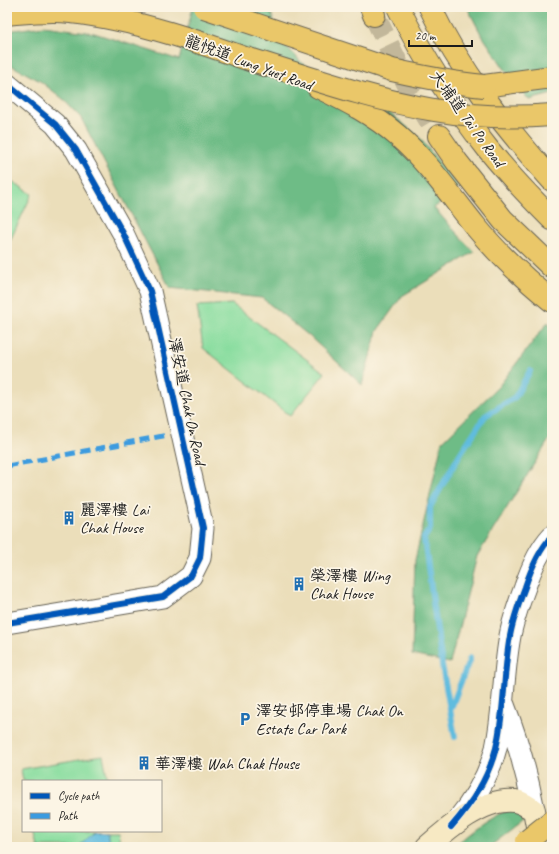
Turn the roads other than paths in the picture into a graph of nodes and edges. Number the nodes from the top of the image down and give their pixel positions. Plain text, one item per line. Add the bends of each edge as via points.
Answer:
1 (204, 7) edge
2 (398, 7) edge
3 (430, 7) edge
4 (7, 14) edge
5 (246, 58) junction
6 (552, 77) edge
7 (7, 84) edge
8 (484, 86) junction
9 (552, 91) edge
10 (552, 115) edge
11 (438, 136) tunnel mouth
12 (552, 180) edge
13 (552, 219) edge
14 (552, 268) edge
15 (552, 301) edge
16 (552, 536) edge
17 (7, 623) edge
18 (502, 701) junction
19 (543, 815) edge
20 (451, 827) junction
21 (534, 844) edge
22 (427, 847) edge

1 - 8 main road, bridge via 392,70 452,83
2 - 13 main road, 大埔道 Tai Po Road via 412,36 454,104 488,150
3 - 12 main road, 大埔道 Tai Po Road via 478,88
4 - 5 main road, 龍悅道 Lung Yuet Road via 70,11 132,23
5 - 10 main road, bridge via 380,98 434,110 472,115
5 - 15 main road, 龍悅道 Lung Yuet Road, bridge via 317,86 377,119 418,156 504,258
6 - 8 main road
7 - 17 street, 澤安道 Chak On Road via 55,124 76,150 123,233 150,291 203,528 200,558 191,576 163,596
8 - 9 main road
11 - 14 main road via 503,220
16 - 18 street via 532,568 518,608 510,636
18 - 19 street via 517,739 528,780
18 - 20 street via 496,748 490,767 470,805
19 - 20 main road via 515,801 500,801 477,810
19 - 21 main road, bridge
20 - 22 main road

